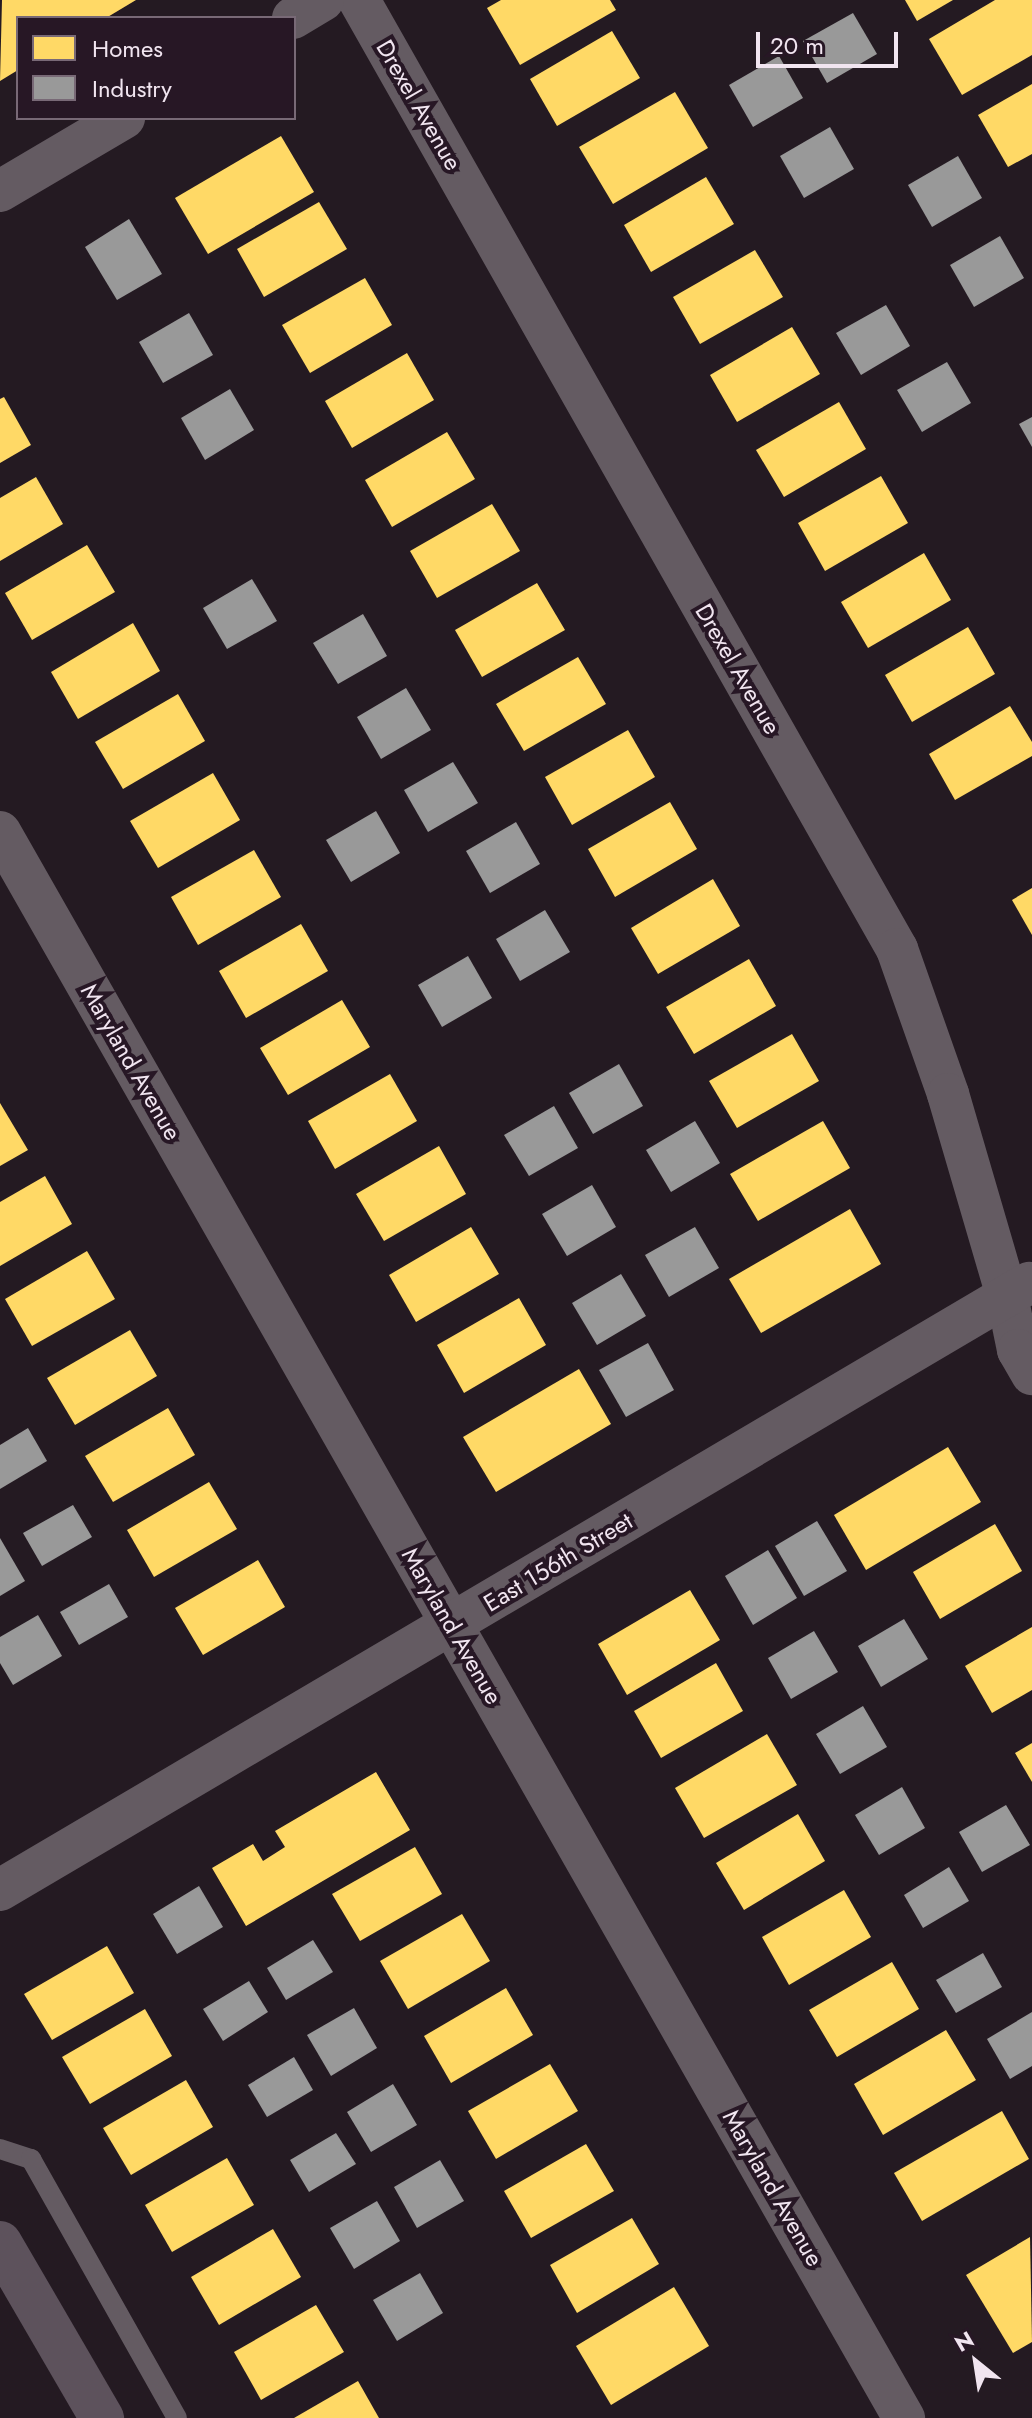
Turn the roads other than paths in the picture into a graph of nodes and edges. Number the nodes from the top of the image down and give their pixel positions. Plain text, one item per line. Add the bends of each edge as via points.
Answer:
1 (323, 0) edge
2 (359, 0) edge
3 (296, 16) edge
4 (120, 120) edge
5 (7, 182) edge
6 (0, 832) edge
7 (1020, 1288) edge
8 (1032, 1374) edge
9 (451, 1625) junction
10 (0, 1890) edge
11 (0, 2149) edge
12 (0, 2243) edge
13 (102, 2418) edge
14 (177, 2418) edge
15 (904, 2418) edge

1 - 3 street
2 - 7 street, Drexel Avenue via 897,949
4 - 5 street
6 - 9 street, Maryland Avenue
7 - 8 street, Drexel Avenue via 1018,1350
7 - 9 street, East 156th Street
9 - 10 street, East 156th Street
9 - 15 street, Maryland Avenue
11 - 14 lane via 31,2159
12 - 13 main road

